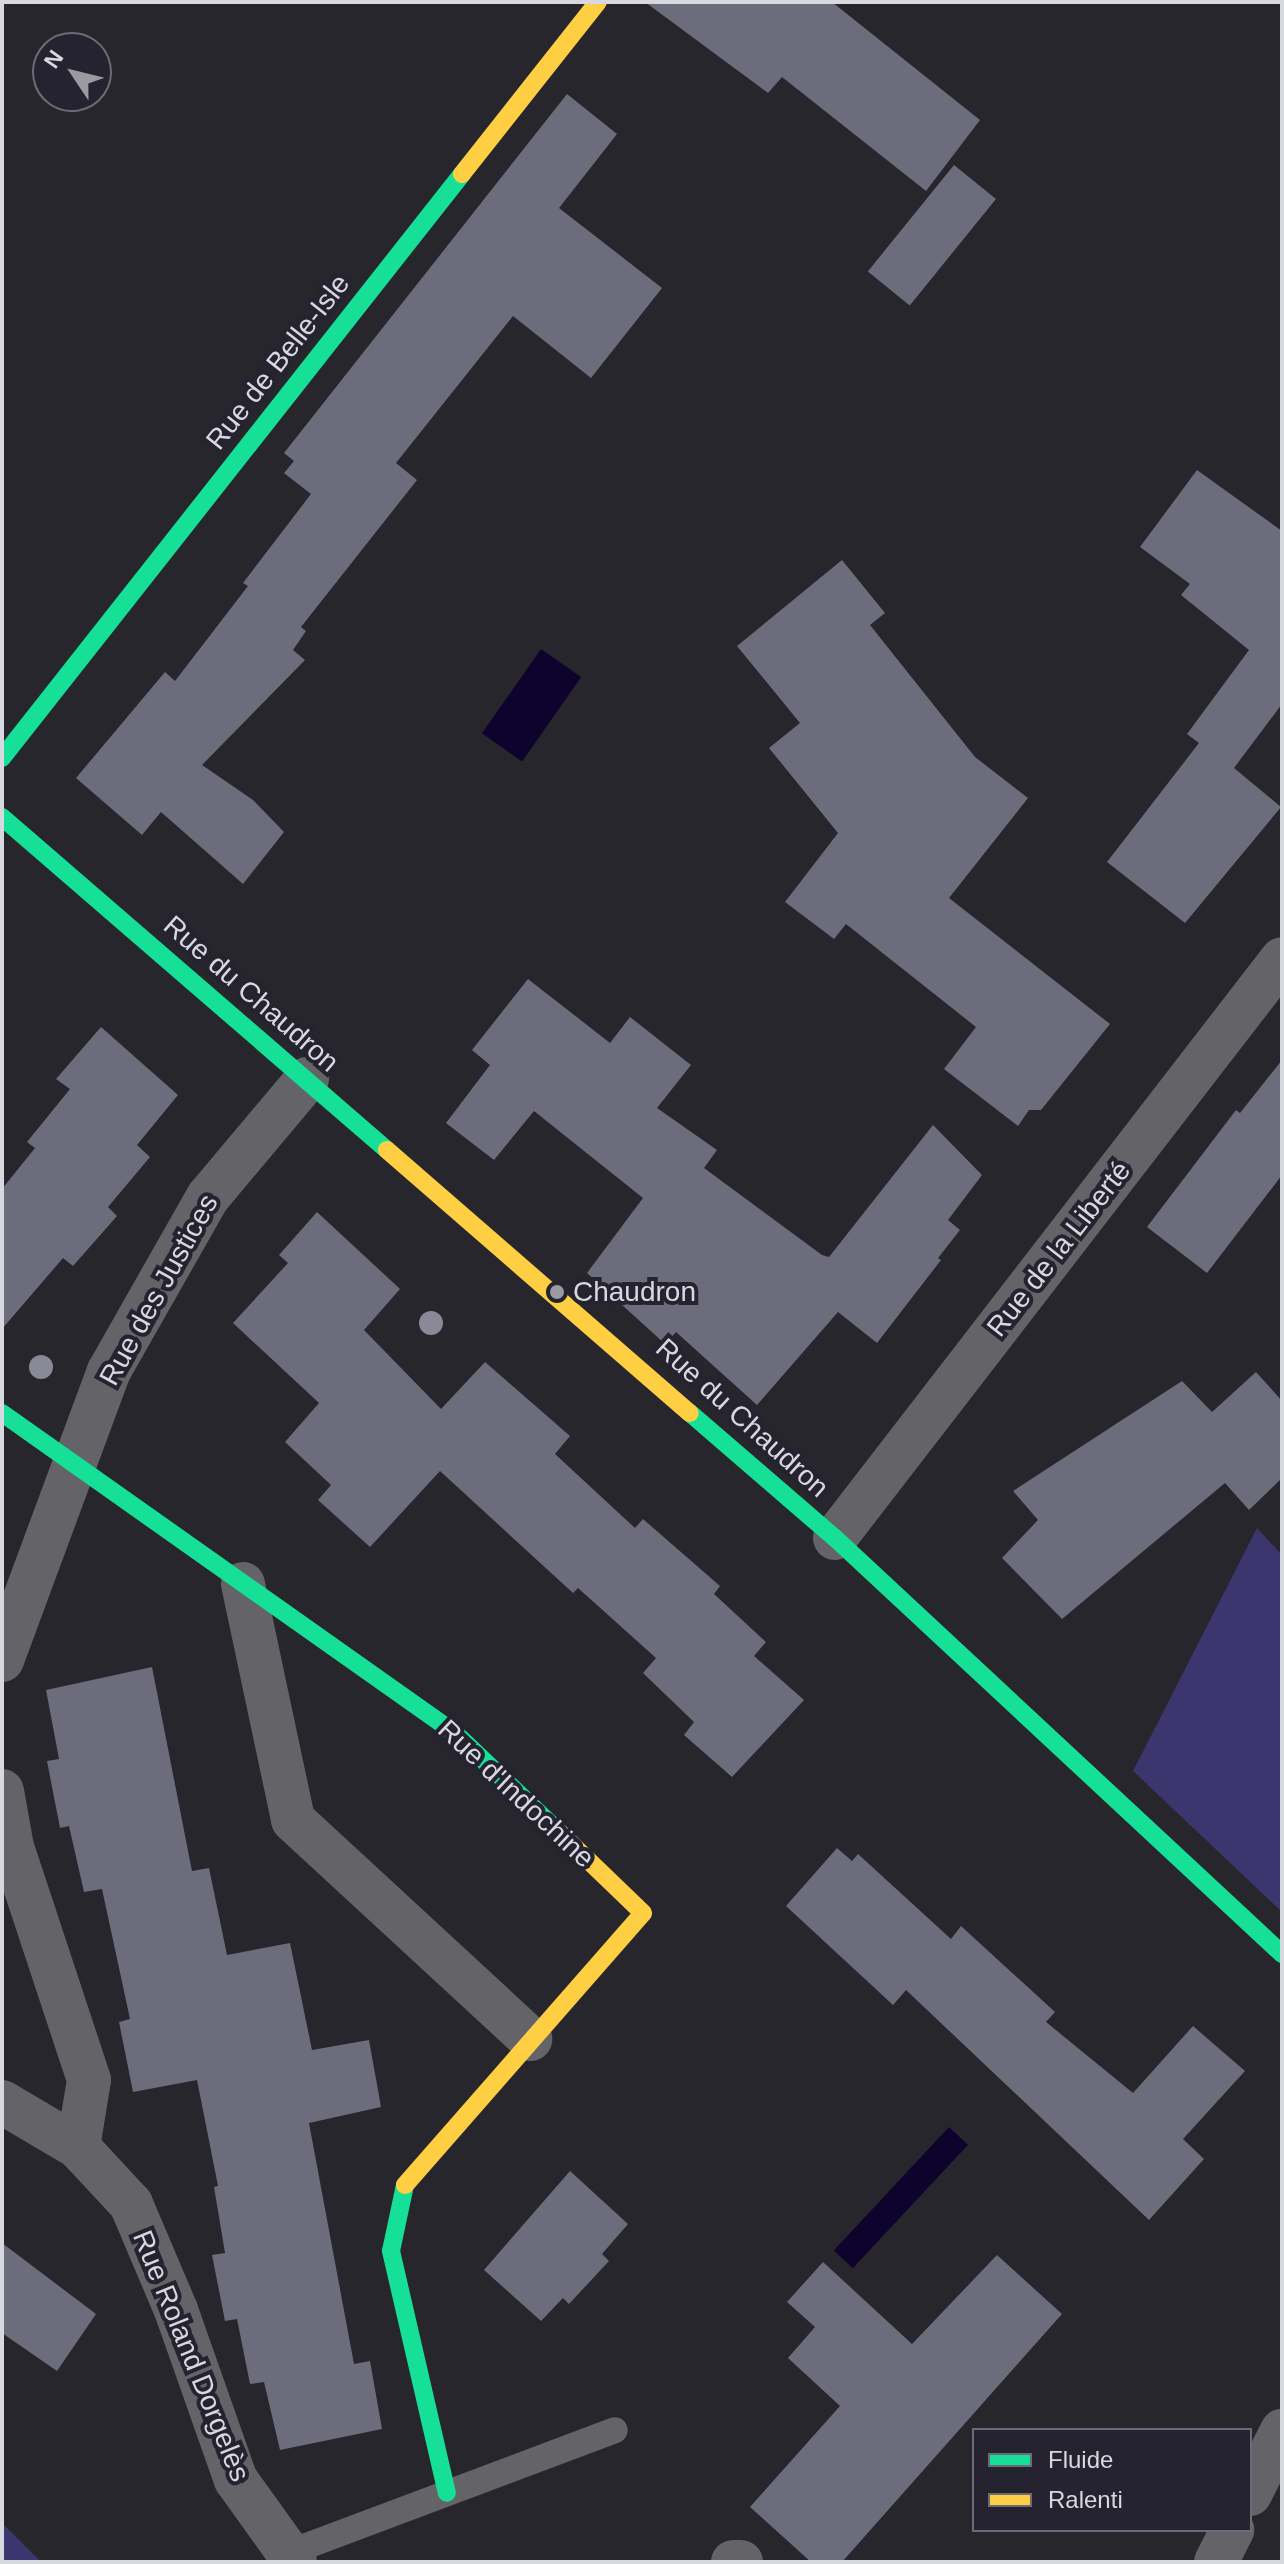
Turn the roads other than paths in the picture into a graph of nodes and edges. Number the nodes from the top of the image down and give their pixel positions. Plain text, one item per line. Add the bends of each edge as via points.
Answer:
1 (598, 2) edge
2 (2, 758) edge
3 (2, 817) edge
4 (1282, 959) edge
5 (307, 1079) junction
6 (2, 1413) edge
7 (76, 1461) junction
8 (835, 1538) junction
9 (243, 1584) junction
10 (2, 1660) edge
11 (3, 1806) edge
12 (1282, 1954) edge
13 (530, 2039) junction
14 (2, 2102) edge
15 (78, 2147) junction
16 (615, 2430) dead end
17 (1282, 2431) edge
18 (1252, 2490) edge
19 (447, 2493) junction
20 (1231, 2532) edge
21 (292, 2558) edge
22 (733, 2562) edge
23 (741, 2562) edge
24 (1216, 2562) edge

1 - 2 street, Rue de Belle-Isle
3 - 5 street, Rue du Chaudron
4 - 8 street, Rue de la Liberté
5 - 7 street, Rue des Justices via 208,1197 109,1371
5 - 8 street, Rue du Chaudron
6 - 7 street, Rue d'Indochine
7 - 9 street, Rue d'Indochine
7 - 10 street, Rue des Justices
8 - 12 street, Rue du Chaudron
9 - 13 street via 293,1820
9 - 13 street, Rue d'Indochine via 455,1733 643,1913
11 - 15 street via 89,2080
13 - 19 street, Rue d'Indochine via 402,2188 391,2251
14 - 15 street, Rue Roland Dorgelès
15 - 21 street, Rue Roland Dorgelès via 131,2204 176,2310 236,2480
16 - 19 lane
17 - 18 street
19 - 21 lane
20 - 24 street
22 - 23 street

